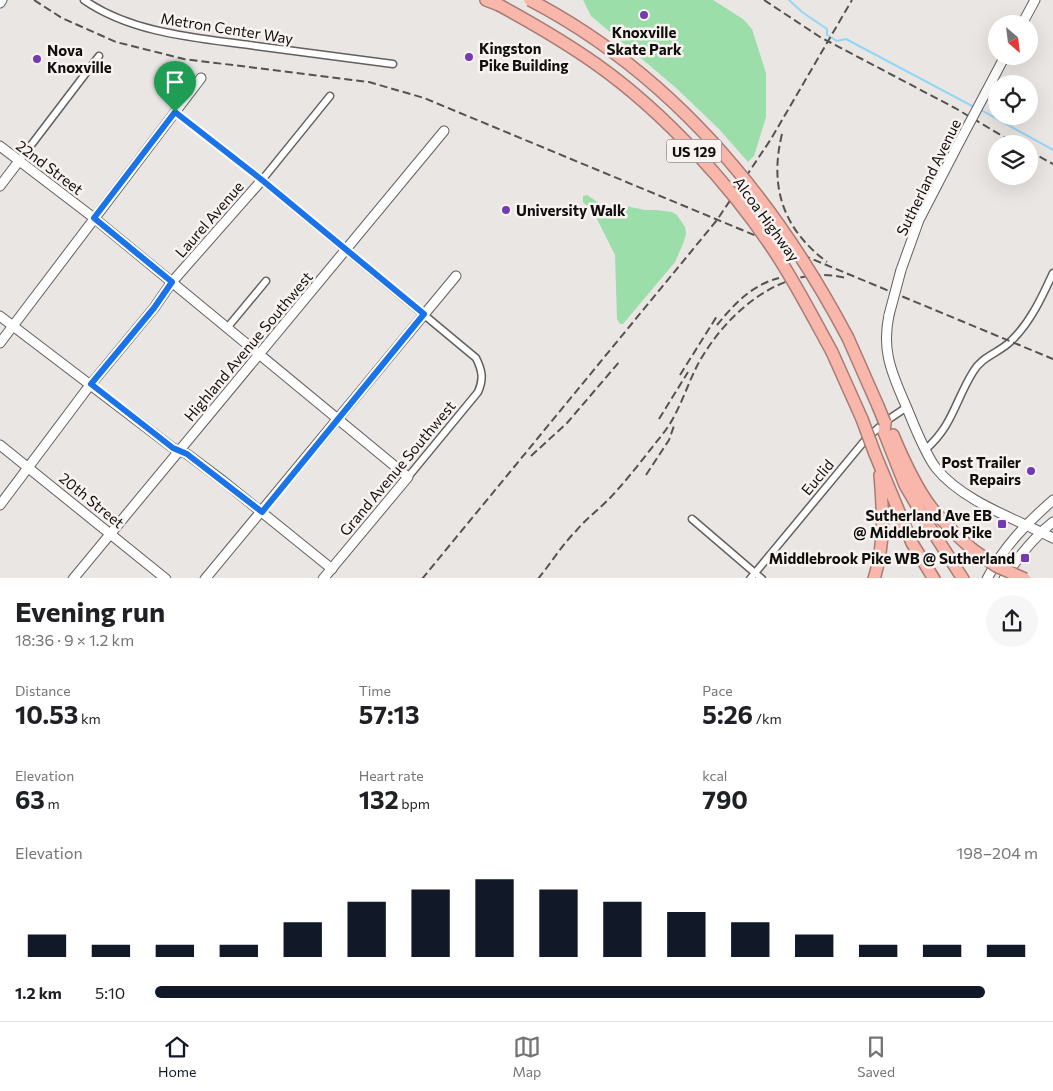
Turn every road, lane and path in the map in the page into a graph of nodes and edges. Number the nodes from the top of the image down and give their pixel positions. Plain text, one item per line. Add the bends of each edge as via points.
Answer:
1 (84, 0) edge
2 (486, 0) edge
3 (530, 0) edge
4 (1035, 0) edge
5 (1027, 15) edge
6 (99, 56) dead end
7 (393, 64) dead end
8 (1000, 65) edge
9 (201, 78) dead end
10 (330, 96) dead end
11 (175, 112) junction
12 (444, 130) dead end
13 (0, 146) edge
14 (20, 161) junction
15 (262, 180) junction
16 (0, 186) edge
17 (94, 218) junction
18 (346, 250) junction
19 (1053, 273) edge
20 (456, 276) dead end
21 (266, 281) dead end
22 (172, 282) junction
23 (424, 314) junction
24 (0, 316) edge
25 (13, 325) junction
26 (227, 328) junction
27 (0, 343) edge
28 (259, 353) junction
29 (91, 384) junction
30 (907, 408) junction
31 (337, 418) junction
32 (892, 442) junction
33 (0, 445) edge
34 (926, 449) junction
35 (179, 450) junction
36 (877, 459) junction
37 (28, 466) junction
38 (408, 477) junction
39 (1053, 500) edge
40 (0, 505) edge
41 (262, 512) junction
42 (692, 519) dead end
43 (1053, 522) edge
44 (1026, 525) junction
45 (1041, 532) junction
46 (111, 533) junction
47 (1053, 538) edge
48 (332, 569) junction
49 (755, 573) junction
50 (73, 578) edge
51 (166, 578) edge
52 (205, 578) edge
53 (323, 578) edge
54 (750, 578) edge
55 (762, 578) edge
56 (874, 578) edge
57 (934, 578) edge
58 (963, 578) edge
59 (987, 578) edge
60 (1004, 578) edge
61 (1025, 578) edge

1 - 7 street, Metron Center Way via 124,20 166,34
2 - 36 highway, Alcoa Highway / US 129, bridge via 533,23 597,64 681,137 724,186 779,258 803,297 832,352
3 - 32 highway, Alcoa Highway / US 129, bridge via 557,14 634,68 688,115 766,205 830,304 878,406 885,423 884,432
4 - 5 street
6 - 14 street
8 - 30 street, Sutherland Avenue, bridge via 919,220 901,270 886,337 888,360
9 - 11 street
10 - 15 street, Laurel Avenue
11 - 15 street
11 - 17 street
12 - 18 street, Highland Avenue Southwest
13 - 14 street, 22nd Street
14 - 16 street
14 - 17 street, 22nd Street
15 - 18 street
15 - 22 street, Laurel Avenue
17 - 22 street, 22nd Street
17 - 25 street
18 - 23 street
18 - 28 street, Highland Avenue Southwest
19 - 34 street via 1024,326 973,372 945,429
20 - 23 street
21 - 26 street
22 - 26 street, 22nd Street
22 - 29 street, Laurel Avenue
23 - 31 street
23 - 38 street, Grand Avenue Southwest via 476,358 482,378 478,392
24 - 25 street
25 - 27 street
25 - 29 street
26 - 28 street, 22nd Street
28 - 31 street, 22nd Street
28 - 35 street, Highland Avenue Southwest
29 - 35 street
29 - 37 street, Laurel Avenue
30 - 34 street, Sutherland Avenue
30 - 49 street, Euclid via 866,439
31 - 38 street, 22nd Street
31 - 41 street
32 - 58 highway via 905,485
32 - 61 highway, bridge via 930,506 948,527 996,566
33 - 37 street, 20th Street
34 - 44 street, Sutherland Avenue via 936,467 951,483
35 - 41 street
35 - 46 street, Highland Avenue Southwest
36 - 56 highway via 884,520
36 - 57 highway via 912,543
37 - 40 street, Laurel Avenue
37 - 46 street, 20th Street
38 - 48 street, Grand Avenue Southwest
39 - 44 street
41 - 48 street
41 - 52 street
42 - 49 street
43 - 45 street
44 - 45 street, Sutherland Avenue
44 - 59 street via 1007,546
45 - 47 street, Sutherland Avenue
45 - 60 street
46 - 50 street, Highland Avenue Southwest
46 - 51 street, 20th Street
48 - 53 street, Grand Avenue Southwest
49 - 54 street, Euclid
49 - 55 street

